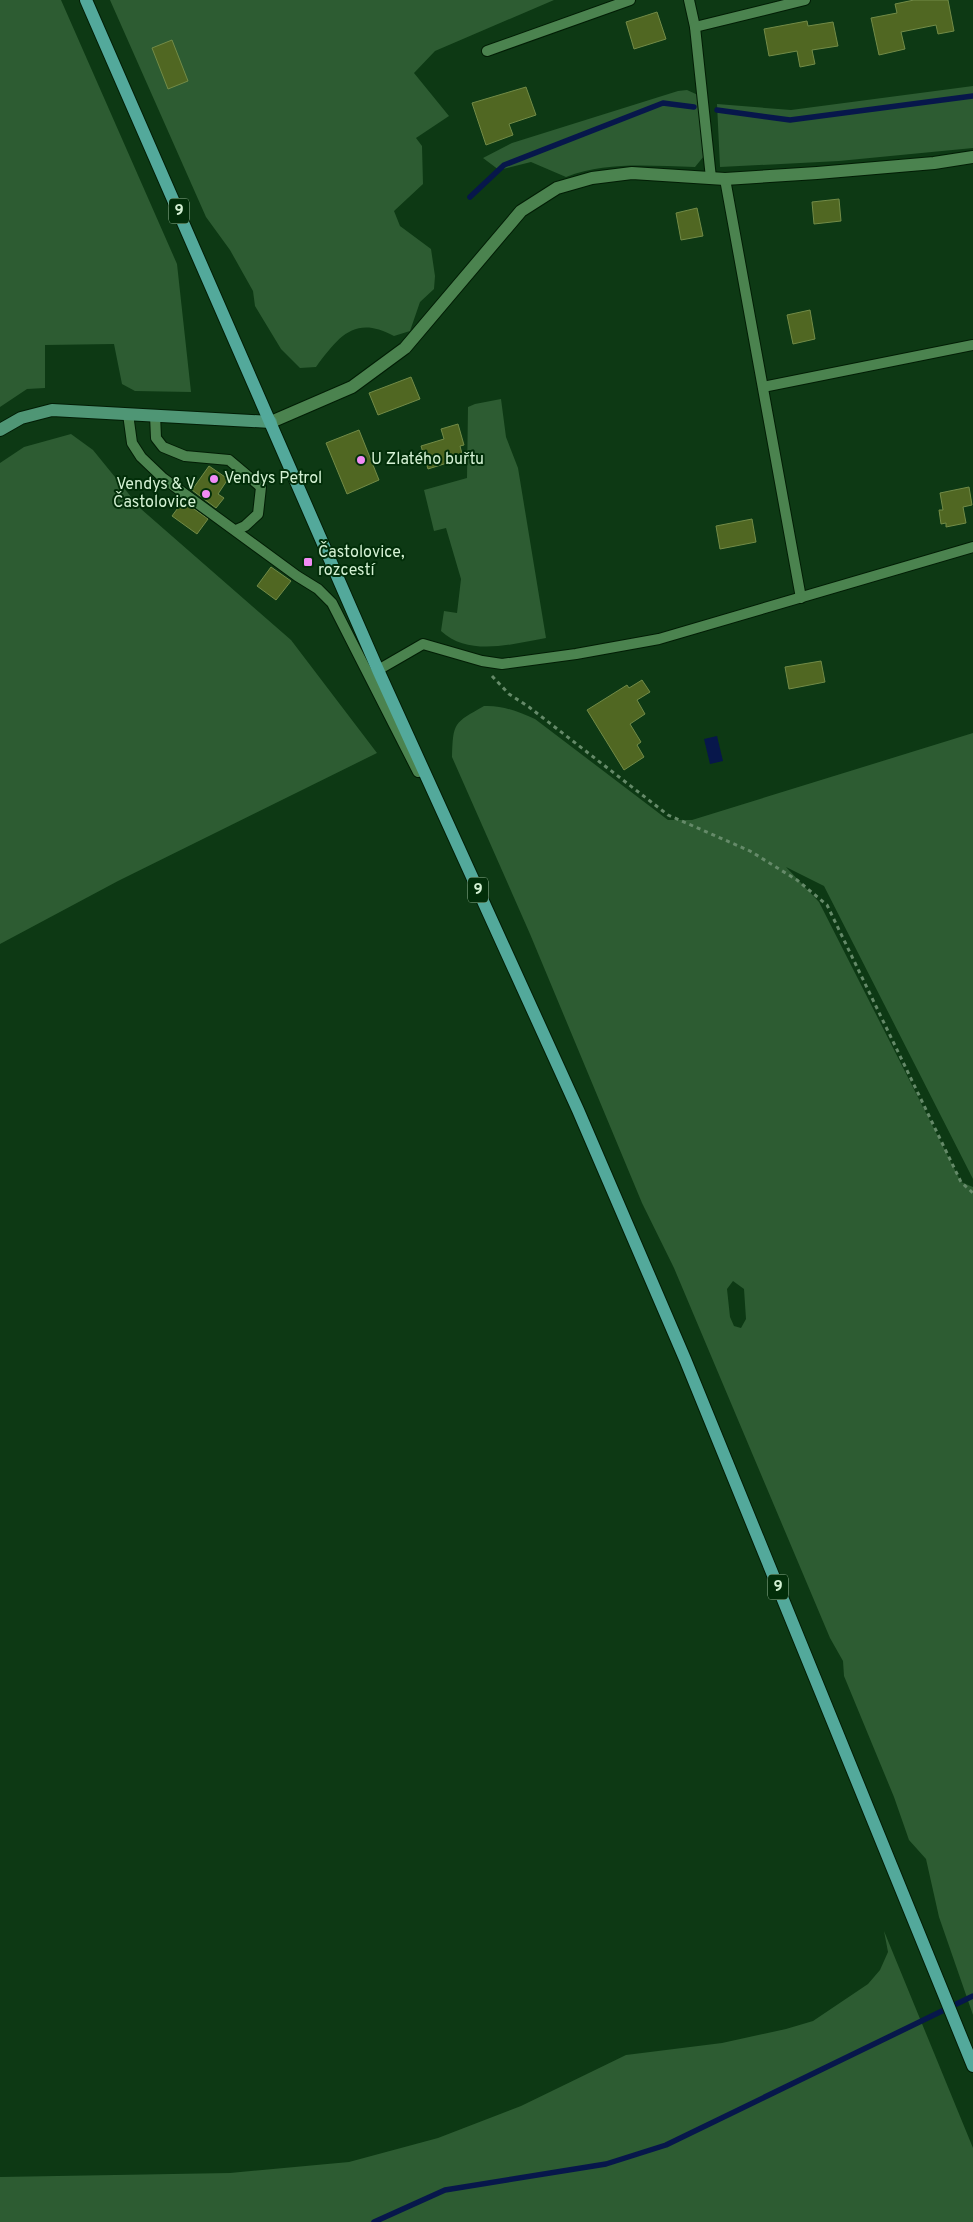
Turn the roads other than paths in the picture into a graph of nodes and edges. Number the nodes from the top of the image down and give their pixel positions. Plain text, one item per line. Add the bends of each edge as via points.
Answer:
1 (86, 0) edge
2 (630, 0) edge
3 (689, 0) edge
4 (805, 0) edge
5 (695, 27) junction
6 (487, 51) dead end
7 (973, 157) edge
8 (711, 178) junction
9 (725, 179) junction
10 (973, 345) edge
11 (763, 387) junction
12 (128, 414) junction
13 (155, 415) junction
14 (271, 422) junction
15 (0, 430) edge
16 (236, 530) junction
17 (973, 547) edge
18 (801, 598) junction
19 (378, 670) junction
20 (472, 877) junction
21 (973, 2066) edge

1 - 14 main road, 9
2 - 6 lane
3 - 5 lane
4 - 5 lane
5 - 8 lane
7 - 9 street via 817,174
8 - 9 street
8 - 14 street via 632,172 557,188 521,212 405,348 352,387
9 - 11 lane
10 - 11 lane
11 - 18 lane
12 - 13 street
12 - 15 street via 52,410 21,418
12 - 16 lane via 132,442 141,457 163,478
13 - 14 street
13 - 16 lane via 156,438 163,447 185,456 229,460 261,487 258,514
14 - 19 main road, 9
16 - 20 lane via 318,589 332,603
17 - 18 lane
18 - 19 lane via 659,639 553,658 502,664 423,644
19 - 20 main road, 9
20 - 21 main road, 9 via 578,1110 685,1358

